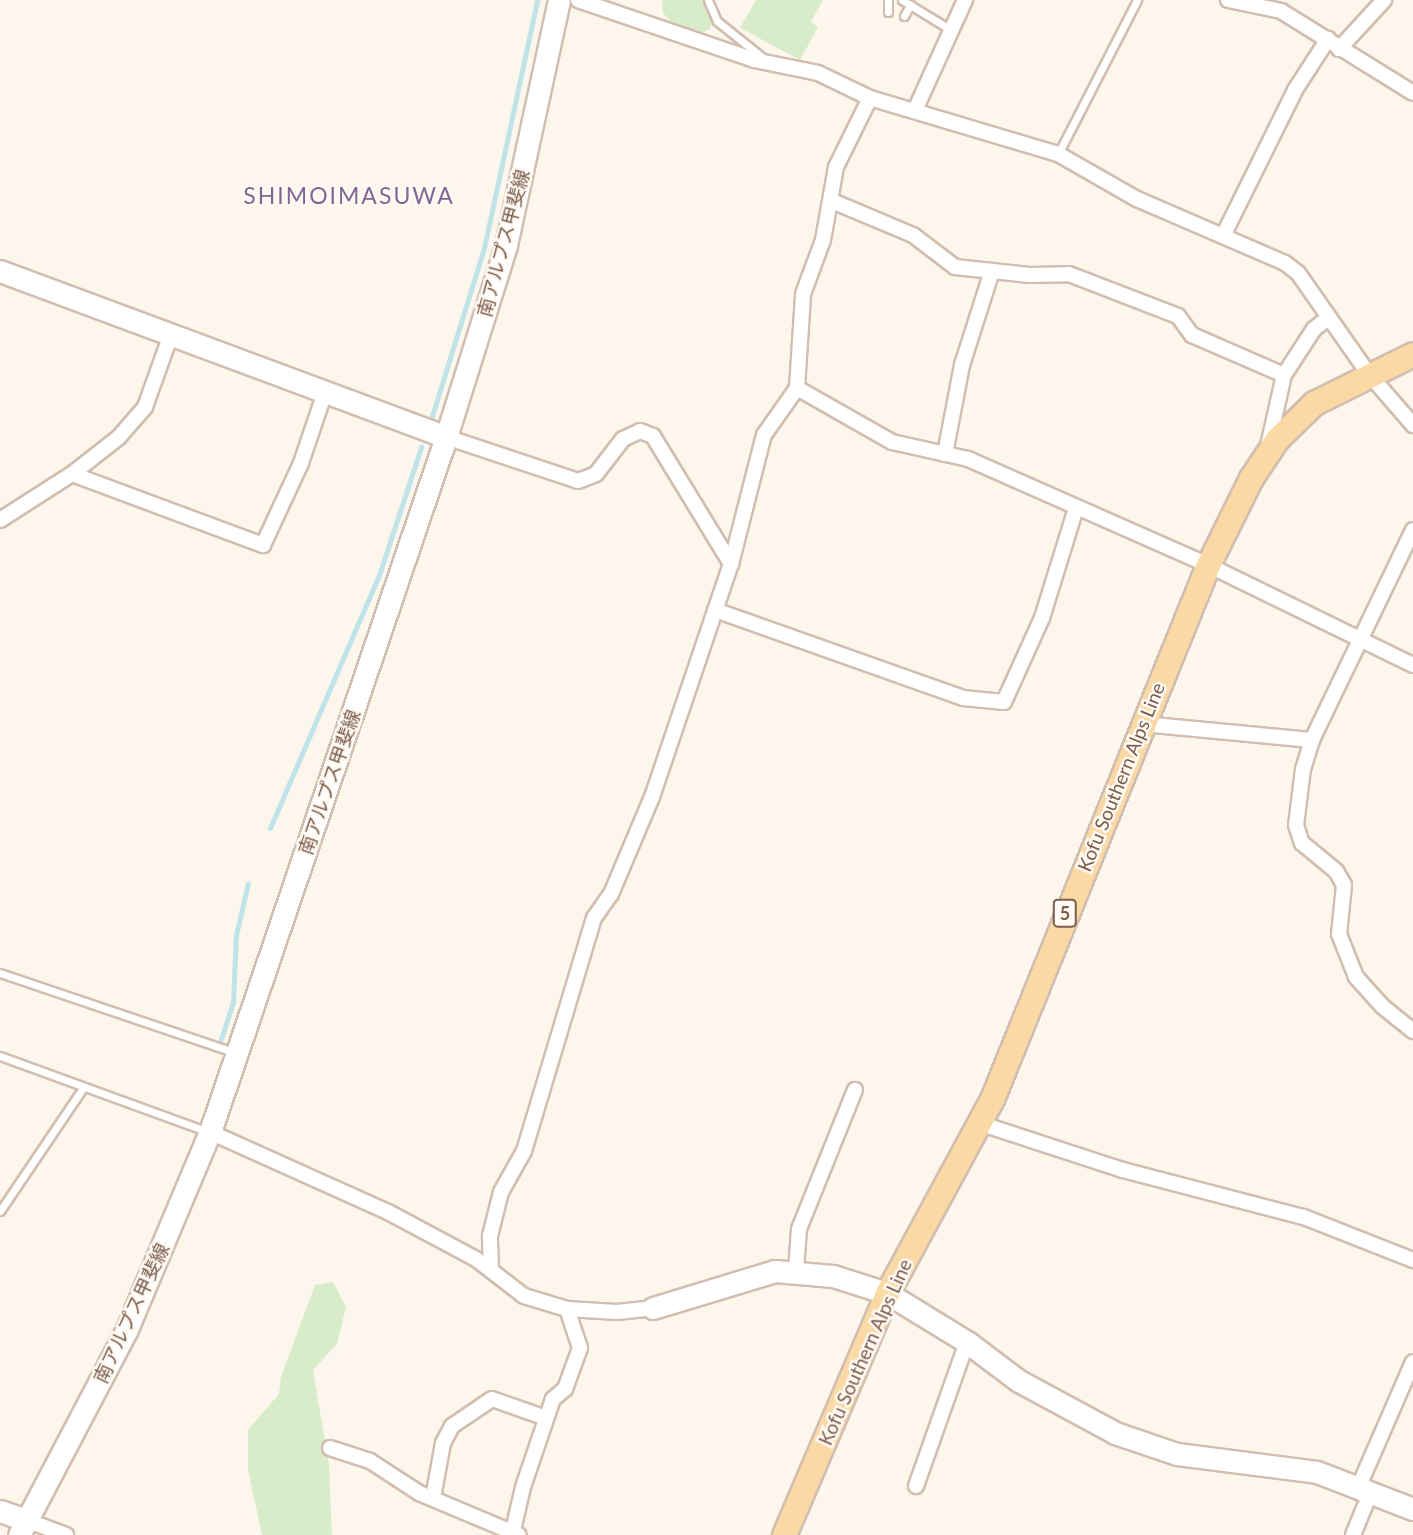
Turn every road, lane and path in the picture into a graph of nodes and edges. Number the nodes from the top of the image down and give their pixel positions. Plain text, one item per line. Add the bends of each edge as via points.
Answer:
1 (559, 0) edge
2 (578, 0) edge
3 (708, 0) edge
4 (888, 0) edge
5 (902, 0) edge
6 (965, 0) edge
7 (1136, 0) edge
8 (1227, 0) edge
9 (1384, 0) edge
10 (910, 5) junction
11 (888, 12) dead end
12 (904, 16) dead end
13 (951, 31) junction
14 (1333, 44) junction
15 (768, 63) junction
16 (1413, 93) edge
17 (870, 98) junction
18 (916, 108) junction
19 (1058, 154) junction
20 (832, 201) junction
21 (1223, 236) junction
22 (0, 271) edge
23 (992, 271) junction
24 (1328, 318) junction
25 (170, 337) junction
26 (1413, 354) edge
27 (1368, 373) junction
28 (1284, 375) junction
29 (797, 388) junction
30 (324, 395) junction
31 (1413, 425) edge
32 (446, 437) junction
33 (1267, 452) junction
34 (945, 454) junction
35 (72, 474) junction
36 (1076, 508) junction
37 (0, 520) edge
38 (1413, 530) edge
39 (731, 564) junction
40 (1209, 565) junction
41 (715, 610) junction
42 (1359, 641) junction
43 (1413, 665) edge
44 (1142, 724) junction
45 (1312, 740) junction
46 (0, 972) edge
47 (1413, 1031) edge
48 (237, 1053) junction
49 (0, 1056) edge
50 (83, 1088) junction
51 (855, 1090) dead end
52 (979, 1123) junction
53 (210, 1132) junction
54 (0, 1211) edge
55 (1413, 1260) edge
56 (491, 1269) junction
57 (796, 1270) junction
58 (887, 1293) junction
59 (567, 1308) junction
60 (653, 1308) joint
61 (967, 1342) junction
62 (1413, 1362) edge
63 (546, 1418) junction
64 (330, 1448) dead end
65 (916, 1486) dead end
66 (1365, 1488) junction
67 (433, 1498) junction
68 (1413, 1509) edge
69 (0, 1511) edge
70 (22, 1527) edge
71 (515, 1534) edge
72 (66, 1535) edge
73 (784, 1535) edge
74 (1353, 1535) edge

1 - 32 main road, 南アルプス甲斐線 via 506,245
2 - 15 street
3 - 15 lane via 717,21
4 - 11 lane
5 - 10 lane
6 - 13 street
7 - 19 lane
8 - 14 street via 1281,11
9 - 14 street
10 - 12 lane
10 - 13 lane
13 - 18 street
14 - 16 street
14 - 21 street via 1295,90
15 - 17 street via 818,73
17 - 18 street
17 - 20 street via 836,167
18 - 19 street via 992,137
19 - 21 street via 1137,200
20 - 23 street via 913,234 955,267
20 - 29 street via 824,240 803,294
21 - 24 street via 1298,273
22 - 25 main road
23 - 28 street via 1069,274 1178,316 1192,335
23 - 34 street via 962,365
24 - 27 street
24 - 28 street via 1314,329
25 - 30 main road
25 - 35 street via 145,407 119,437
26 - 27 main road, Kofu Southern Alps Line / 5
27 - 31 street
27 - 33 main road, Kofu Southern Alps Line / 5 via 1297,416
28 - 33 street
29 - 34 street via 892,442
29 - 39 street via 764,435
30 - 32 main road
30 - 35 street via 263,545
32 - 39 street via 578,481 596,474 623,439 640,431 653,436
32 - 48 main road, 南アルプス甲斐線
33 - 40 main road, Kofu Southern Alps Line / 5
34 - 36 street via 968,459
35 - 37 street
36 - 40 street
36 - 41 street via 1042,618 1004,702 963,698
38 - 42 street
39 - 41 street
40 - 42 street
40 - 44 main road, Kofu Southern Alps Line / 5
41 - 56 street via 652,797 611,894 594,918 524,1151 501,1192 491,1236
42 - 43 street
42 - 45 street
44 - 45 street
44 - 52 main road, Kofu Southern Alps Line / 5
45 - 47 street via 1296,825 1302,844 1336,871 1344,885 1339,934 1356,977
46 - 48 lane
48 - 53 main road, 南アルプス甲斐線
49 - 50 lane
50 - 53 lane
50 - 54 lane
51 - 57 street via 799,1229
52 - 55 street via 1123,1170 1304,1217
52 - 58 main road, Kofu Southern Alps Line / 5
53 - 56 street via 388,1212
53 - 70 main road, 南アルプス甲斐線 via 127,1329
56 - 59 street via 524,1296
57 - 58 main road
57 - 60 main road via 740,1279
58 - 61 main road
58 - 73 main road, Kofu Southern Alps Line / 5
59 - 60 street via 617,1312
59 - 63 street via 580,1348 565,1389 553,1399
61 - 65 street
61 - 66 main road via 1019,1381 1115,1433 1177,1454 1317,1472
62 - 66 street
63 - 67 street via 492,1399 452,1426 443,1443
63 - 71 street
64 - 67 street via 370,1461
66 - 68 main road
66 - 74 street
67 - 71 street
69 - 70 main road
70 - 72 street

